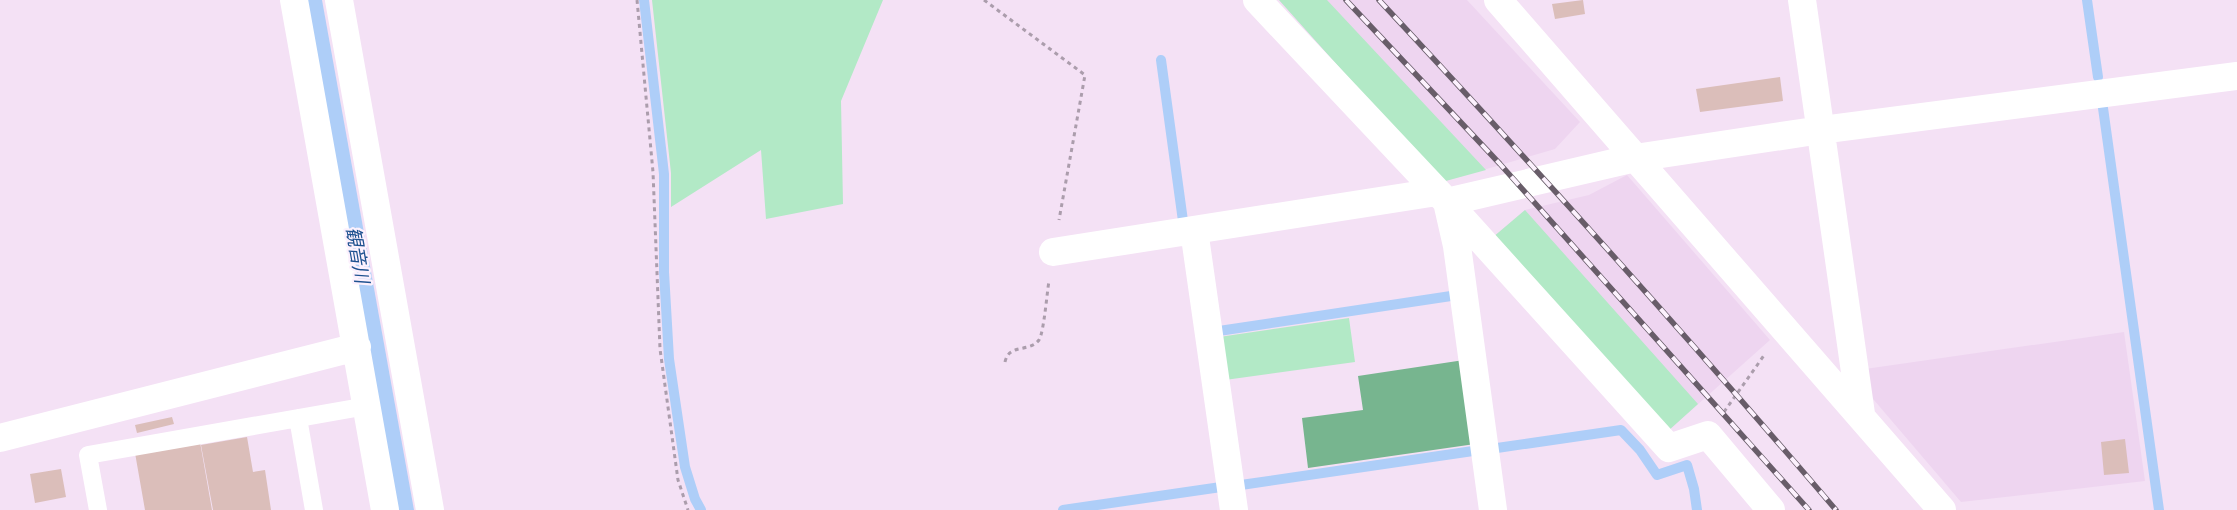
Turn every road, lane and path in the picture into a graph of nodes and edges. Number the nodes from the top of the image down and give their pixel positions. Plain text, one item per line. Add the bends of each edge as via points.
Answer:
1 (294, 0) edge
2 (339, 0) edge
3 (637, 0) edge
4 (984, 0) edge
5 (1257, 0) edge
6 (1498, 0) edge
7 (1802, 0) edge
8 (2237, 76) edge
9 (1820, 130) junction
10 (1635, 158) junction
11 (1442, 197) junction
12 (1194, 230) junction
13 (1053, 252) junction
14 (1784, 326) junction
15 (374, 347) junction
16 (1005, 362) dead end
17 (367, 406) junction
18 (1861, 414) junction
19 (298, 418) junction
20 (1708, 435) junction
21 (0, 438) edge
22 (98, 510) edge
23 (314, 510) edge
24 (385, 510) edge
25 (430, 510) edge
26 (688, 510) edge
27 (1234, 510) edge
28 (1493, 510) edge
29 (1771, 510) edge
30 (1942, 510) edge

1 - 15 street
2 - 15 street
3 - 26 path via 653,172 660,349 678,480
4 - 13 path via 1085,76
5 - 11 street
6 - 10 street
7 - 9 street
8 - 9 street
9 - 10 street
9 - 18 street
10 - 11 street
10 - 14 street
11 - 12 street
11 - 20 street via 1669,448
11 - 28 street via 1457,246
12 - 13 street
12 - 27 street
13 - 16 path via 1040,339 1032,346 1014,349 1006,355
14 - 18 street
14 - 20 path
15 - 17 street
15 - 21 street
15 - 25 street
17 - 19 lane
17 - 24 street
18 - 30 street
19 - 22 lane via 88,455
19 - 23 lane
20 - 29 street

